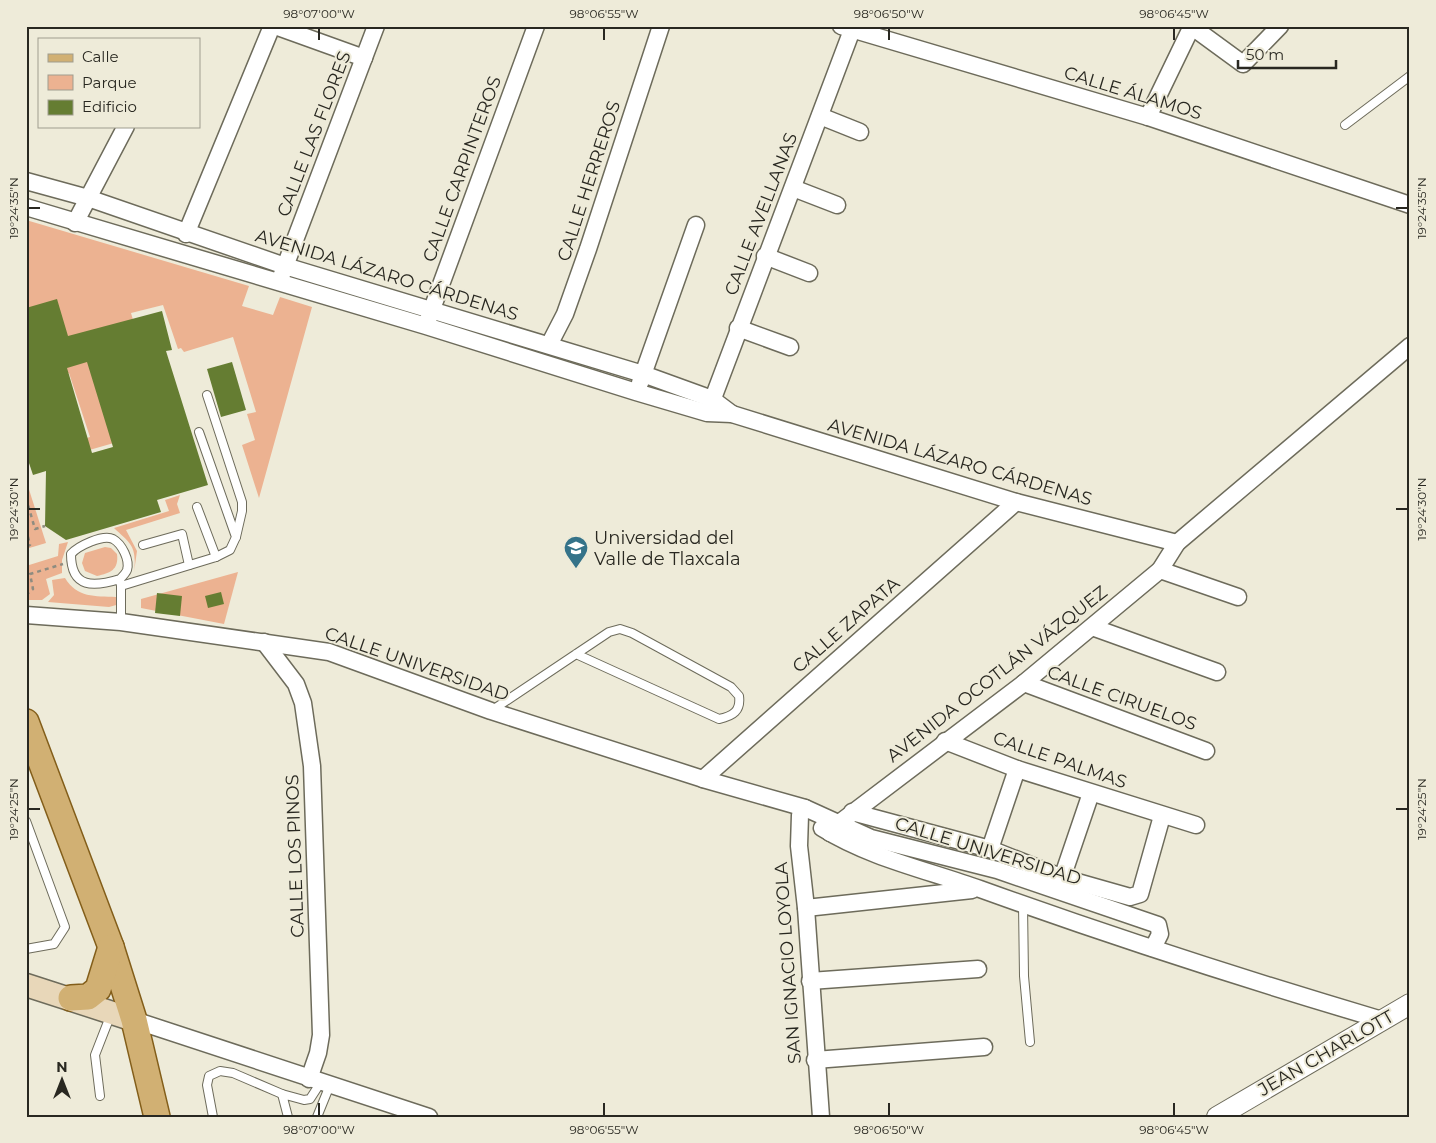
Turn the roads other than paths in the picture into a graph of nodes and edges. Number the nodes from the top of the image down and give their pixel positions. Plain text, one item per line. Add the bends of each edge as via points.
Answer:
1 (273, 26) edge
2 (376, 26) edge
3 (536, 26) edge
4 (661, 26) edge
5 (1191, 26) edge
6 (1280, 26) edge
7 (847, 28) edge
8 (364, 58) junction
9 (1410, 76) edge
10 (820, 116) junction
11 (1148, 117) junction
12 (1345, 125) dead end
13 (125, 128) edge
14 (860, 132) dead end
15 (26, 181) edge
16 (793, 188) junction
17 (88, 198) junction
18 (1410, 205) edge
19 (837, 206) dead end
20 (26, 207) edge
21 (75, 223) junction
22 (696, 225) dead end
23 (186, 234) junction
24 (765, 256) junction
25 (285, 266) junction
26 (810, 272) dead end
27 (279, 284) junction
28 (431, 310) junction
29 (426, 326) junction
30 (738, 328) junction
31 (549, 346) junction
32 (1410, 346) edge
33 (790, 347) dead end
34 (643, 374) junction
35 (636, 392) junction
36 (207, 395) dead end
37 (710, 406) junction
38 (200, 432) dead end
39 (1016, 502) junction
40 (197, 508) dead end
41 (236, 537) junction
42 (1177, 542) junction
43 (143, 545) dead end
44 (216, 557) junction
45 (189, 565) junction
46 (1160, 570) junction
47 (120, 583) junction
48 (1238, 597) dead end
49 (26, 615) edge
50 (122, 622) junction
51 (1092, 627) junction
52 (264, 642) junction
53 (576, 654) junction
54 (1217, 672) dead end
55 (1024, 683) junction
56 (491, 711) junction
57 (26, 722) edge
58 (945, 741) junction
59 (1206, 751) dead end
60 (1017, 769) junction
61 (703, 778) junction
62 (1091, 793) junction
63 (803, 811) junction
64 (852, 812) junction
65 (1162, 816) junction
66 (26, 822) edge
67 (1196, 826) dead end
68 (834, 828) junction
69 (990, 850) junction
70 (997, 870) junction
71 (1060, 884) junction
72 (979, 889) junction
73 (1023, 906) junction
74 (806, 908) junction
75 (111, 947) junction
76 (1153, 948) junction
77 (26, 949) edge
78 (978, 969) dead end
79 (810, 981) junction
80 (26, 985) edge
81 (71, 998) junction
82 (1410, 1004) edge
83 (123, 1016) junction
84 (1382, 1020) junction
85 (1030, 1042) dead end
86 (984, 1047) dead end
87 (815, 1060) junction
88 (320, 1082) junction
89 (282, 1094) junction
90 (100, 1096) dead end
91 (157, 1117) edge
92 (213, 1117) edge
93 (288, 1117) edge
94 (317, 1117) edge
95 (429, 1117) edge
96 (820, 1117) edge
97 (1217, 1117) edge

1 - 8 street
1 - 23 street
2 - 8 street, CALLE LAS FLORES
3 - 28 street, CALLE CARPINTEROS
4 - 31 street, CALLE HERREROS via 588,249 565,314
5 - 6 street via 1243,64
5 - 11 street
7 - 10 street, CALLE AVELLANAS
7 - 11 street, CALLE ÁLAMOS
8 - 25 street, CALLE LAS FLORES
9 - 12 lane
10 - 14 street
10 - 16 street, CALLE AVELLANAS
11 - 18 street, CALLE ÁLAMOS
13 - 17 street
15 - 17 street, AVENIDA LÁZARO CÁRDENAS
16 - 19 street
16 - 24 street, CALLE AVELLANAS
17 - 21 street
17 - 23 street, AVENIDA LÁZARO CÁRDENAS
20 - 21 street, AVENIDA LÁZARO CÁRDENAS
21 - 27 street, AVENIDA LÁZARO CÁRDENAS
22 - 34 street
23 - 25 street, AVENIDA LÁZARO CÁRDENAS
24 - 26 street
24 - 30 street, CALLE AVELLANAS
25 - 27 street, CALLE LAS FLORES
25 - 28 street, AVENIDA LÁZARO CÁRDENAS
27 - 29 street, AVENIDA LÁZARO CÁRDENAS
28 - 29 street, CALLE CARPINTEROS
28 - 31 street, AVENIDA LÁZARO CÁRDENAS
29 - 35 street, AVENIDA LÁZARO CÁRDENAS
30 - 33 street
30 - 37 street, CALLE AVELLANAS
31 - 34 street, AVENIDA LÁZARO CÁRDENAS
32 - 42 street, AVENIDA OCOTLÁN VÁZQUEZ
34 - 35 street
34 - 37 street, AVENIDA LÁZARO CÁRDENAS
35 - 37 street, AVENIDA LÁZARO CÁRDENAS
36 - 41 lane via 242,502
37 - 39 street, AVENIDA LÁZARO CÁRDENAS
38 - 41 lane
39 - 42 street, AVENIDA LÁZARO CÁRDENAS
39 - 61 street, CALLE ZAPATA
40 - 44 lane
41 - 44 lane via 230,550
42 - 46 street, AVENIDA OCOTLÁN VÁZQUEZ
43 - 45 lane via 182,534
44 - 45 lane
45 - 47 lane
46 - 48 street
46 - 51 street, AVENIDA OCOTLÁN VÁZQUEZ
47 - 47 lane via 127,569 126,557 122,546 113,539 78,546 71,554 74,572 80,580 100,585
47 - 50 lane
49 - 50 street, CALLE UNIVERSIDAD
50 - 52 street, CALLE UNIVERSIDAD
51 - 54 street
51 - 55 street, AVENIDA OCOTLÁN VÁZQUEZ
52 - 56 street, CALLE UNIVERSIDAD via 329,652
52 - 88 street, CALLE LOS PINOS via 296,684 303,703 312,766
53 - 53 lane via 609,632 632,633 731,687 739,696 738,709 732,716 719,719
53 - 56 lane
55 - 58 street, AVENIDA OCOTLÁN VÁZQUEZ
55 - 59 street, CALLE CIRUELOS
56 - 61 street, CALLE UNIVERSIDAD
57 - 75 main road
58 - 60 street, CALLE PALMAS
58 - 64 street, AVENIDA OCOTLÁN VÁZQUEZ
60 - 62 street, CALLE PALMAS
60 - 69 street
61 - 63 street, CALLE UNIVERSIDAD via 785,802
62 - 65 street, CALLE PALMAS
62 - 71 street
63 - 68 street, CALLE UNIVERSIDAD
63 - 74 street, SAN IGNACIO LOYOLA via 799,846
64 - 68 street, AVENIDA OCOTLÁN VÁZQUEZ
64 - 69 street
65 - 67 street, CALLE PALMAS
65 - 71 street via 1140,894 1136,897
66 - 77 lane via 65,927 54,944
68 - 70 street, CALLE UNIVERSIDAD
68 - 72 street, CALLE UNIVERSIDAD via 866,851
69 - 71 street
70 - 71 street, CALLE UNIVERSIDAD
70 - 72 street
71 - 76 street, CALLE UNIVERSIDAD via 1158,925 1160,934
72 - 73 street, CALLE UNIVERSIDAD
72 - 74 street
73 - 76 street, CALLE UNIVERSIDAD
73 - 85 lane via 1024,976
74 - 79 street, SAN IGNACIO LOYOLA
75 - 81 main road via 98,989 88,996
75 - 83 main road
76 - 84 street, CALLE UNIVERSIDAD via 1208,968
78 - 79 street
79 - 87 street, SAN IGNACIO LOYOLA
80 - 81 main road
81 - 83 main road
82 - 84 street, JEAN CHARLOTT
83 - 88 street
83 - 90 lane via 95,1055
83 - 91 main road
84 - 97 street, JEAN CHARLOTT
86 - 87 street
87 - 96 street, SAN IGNACIO LOYOLA
88 - 89 lane via 310,1099
88 - 94 lane
88 - 95 street
89 - 92 lane via 233,1073 220,1071 209,1076 207,1085
89 - 93 lane

